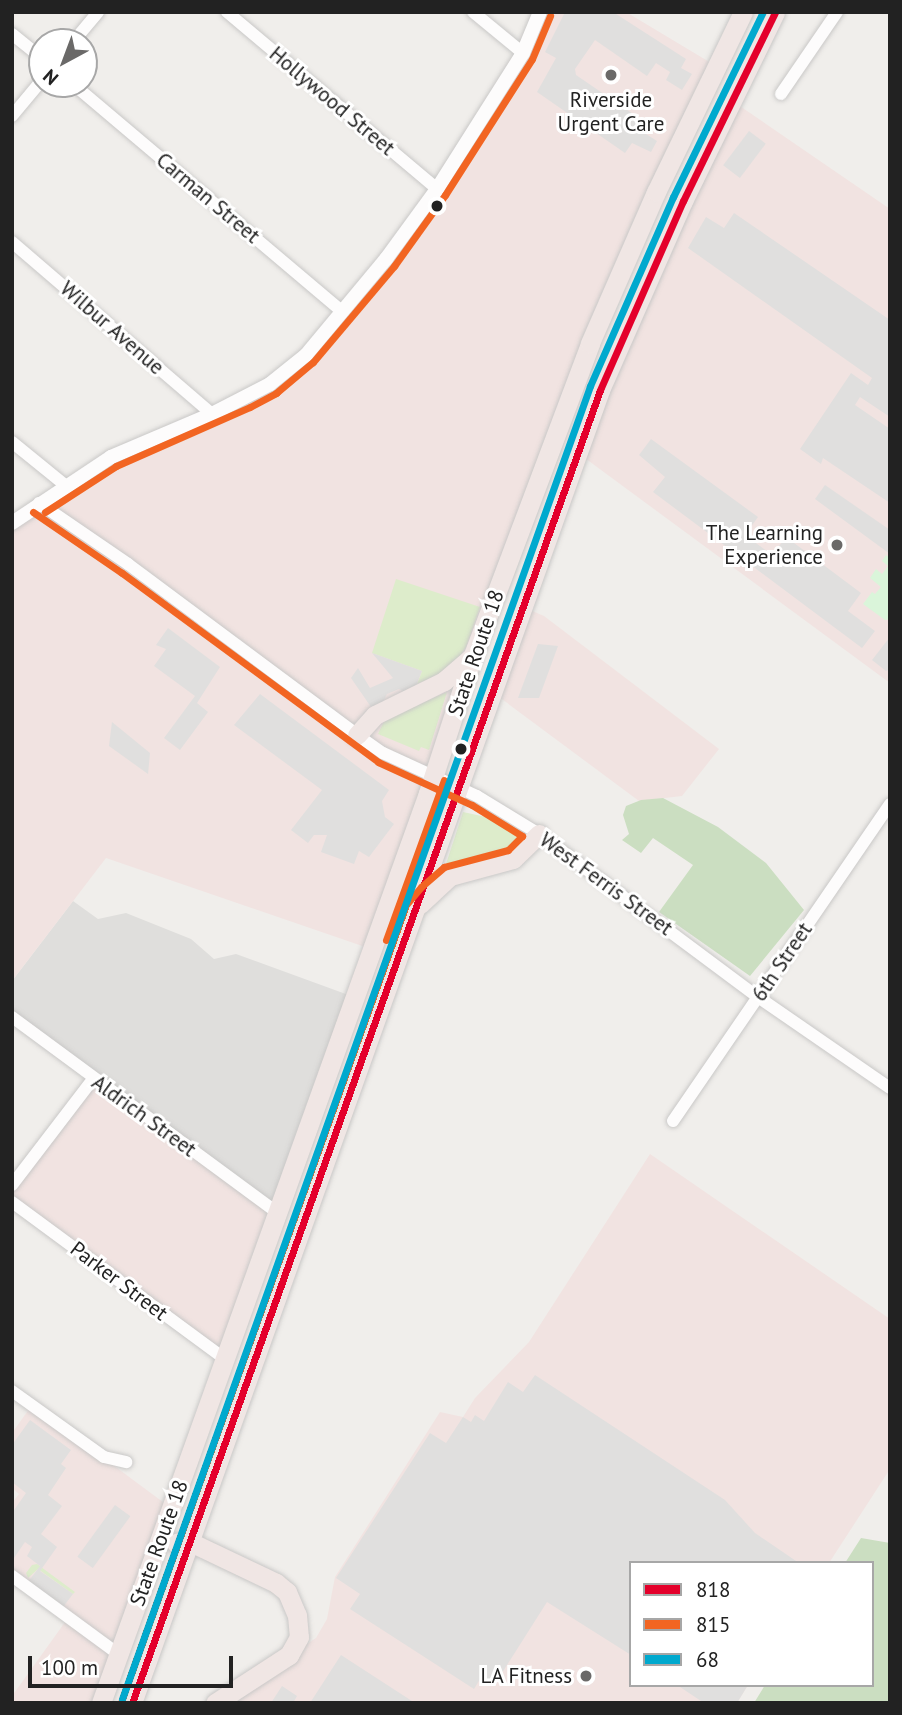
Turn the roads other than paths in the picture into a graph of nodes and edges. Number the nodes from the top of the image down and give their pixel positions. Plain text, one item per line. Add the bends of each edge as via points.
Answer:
1 (98, 12) edge
2 (227, 12) edge
3 (473, 12) edge
4 (540, 12) edge
5 (743, 12) edge
6 (775, 12) edge
7 (837, 12) edge
8 (85, 28) edge
9 (12, 34) edge
10 (28, 47) edge
11 (523, 53) junction
12 (781, 94) dead end
13 (28, 97) edge
14 (90, 98) edge
15 (12, 116) edge
16 (438, 189) junction
17 (12, 242) edge
18 (343, 312) junction
19 (212, 414) junction
20 (12, 442) edge
21 (65, 485) junction
22 (39, 503) junction
23 (12, 523) edge
24 (474, 655) junction
25 (357, 735) junction
26 (433, 776) junction
27 (456, 786) junction
28 (890, 804) edge
29 (539, 834) junction
30 (415, 910) junction
31 (758, 997) junction
32 (12, 1017) edge
33 (93, 1079) junction
34 (890, 1088) edge
35 (673, 1121) dead end
36 (12, 1185) edge
37 (12, 1202) edge
38 (278, 1213) junction
39 (226, 1360) junction
40 (12, 1391) edge
41 (126, 1462) dead end
42 (188, 1541) junction
43 (157, 1546) junction
44 (12, 1576) edge
45 (118, 1654) junction
46 (101, 1703) edge
47 (132, 1703) edge
48 (215, 1703) edge

1 - 8 street
2 - 16 street, Hollywood Street
3 - 11 street
4 - 11 street
5 - 24 highway, State Route 18 via 598,324
6 - 27 highway, State Route 18 via 614,353
7 - 12 street
9 - 10 street
11 - 16 street
13 - 15 street
14 - 18 street, Carman Street
16 - 18 street
17 - 19 street, Wilbur Avenue
18 - 19 street via 306,355 270,384
19 - 21 street via 132,447
20 - 21 street
21 - 22 street
22 - 23 street
22 - 25 street, West Ferris Street
24 - 25 highway via 444,681 375,715
24 - 26 highway, State Route 18
25 - 26 street, West Ferris Street
26 - 27 street, West Ferris Street
26 - 38 highway, State Route 18
27 - 29 street, West Ferris Street
27 - 30 highway, State Route 18
28 - 31 street, 6th Street
29 - 30 highway via 513,859 450,876
29 - 31 street, West Ferris Street
30 - 42 highway, State Route 18
31 - 34 street, West Ferris Street
31 - 35 street, 6th Street
32 - 33 street, Aldrich Street
33 - 36 street
33 - 38 street, Aldrich Street
37 - 39 street, Parker Street
38 - 39 highway, State Route 18
39 - 43 highway, State Route 18
40 - 41 street via 104,1457
42 - 43 highway
42 - 47 highway, State Route 18
42 - 48 highway via 276,1583 287,1592 298,1615 299,1637 289,1655
43 - 45 highway, State Route 18
44 - 45 street
45 - 46 highway, State Route 18

